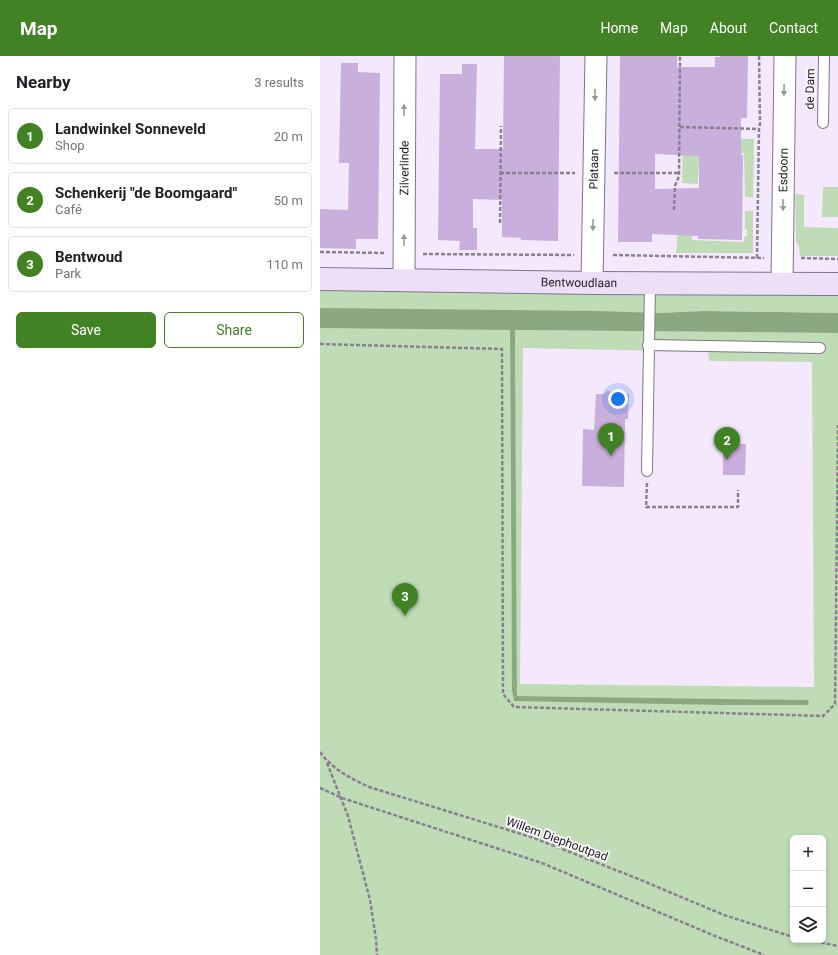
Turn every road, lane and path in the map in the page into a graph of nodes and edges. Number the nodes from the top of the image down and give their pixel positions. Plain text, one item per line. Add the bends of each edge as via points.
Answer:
1 (405, 56) edge
2 (596, 56) edge
3 (680, 56) edge
4 (760, 56) edge
5 (784, 56) edge
6 (824, 56) edge
7 (822, 123) dead end
8 (501, 126) dead end
9 (680, 128) junction
10 (759, 129) junction
11 (674, 210) dead end
12 (500, 223) dead end
13 (320, 252) edge
14 (404, 254) junction
15 (593, 255) junction
16 (757, 258) junction
17 (783, 258) junction
18 (838, 259) edge
19 (320, 279) edge
20 (404, 279) junction
21 (592, 283) junction
22 (650, 283) junction
23 (782, 283) junction
24 (838, 284) edge
25 (648, 342) junction
26 (320, 344) edge
27 (820, 348) dead end
28 (838, 425) edge
29 (647, 471) joint
30 (738, 490) dead end
31 (320, 752) edge
32 (327, 762) junction
33 (320, 788) edge
34 (342, 798) junction
35 (790, 936) edge
36 (824, 943) edge
37 (838, 946) edge
38 (377, 955) edge
39 (764, 955) edge

14 -> 1 street, Zilverlinde
2 -> 15 street, Plataan
3 - 9 path
4 - 10 path
5 -> 17 street, Esdoorn
6 - 7 lane, de Dam
8 - 12 path
9 - 10 path
9 - 11 path via 679,176 675,186
10 - 16 path
13 - 14 path
14 - 15 path
14 - 20 street, Zilverlinde
15 - 16 path
15 - 21 street, Plataan
16 - 17 path
17 - 18 path
17 - 23 street, Esdoorn
19 - 20 main road, Bentwoudlaan
20 - 21 main road, Bentwoudlaan
21 - 22 main road, Bentwoudlaan
22 - 23 main road, Bentwoudlaan
22 - 25 lane
23 - 24 main road, Bentwoudlaan
25 - 27 lane
25 - 29 lane
26 - 28 path via 502,349 503,694 514,708 823,716 835,704
29 - 30 path via 646,507 738,507
31 - 32 path, Willem Diephoutpad
32 - 34 path
32 - 35 path, Willem Diephoutpad via 349,778 369,787 534,838 724,916
33 - 34 path
34 - 38 path via 370,900
34 - 39 path via 542,863
36 - 37 path

